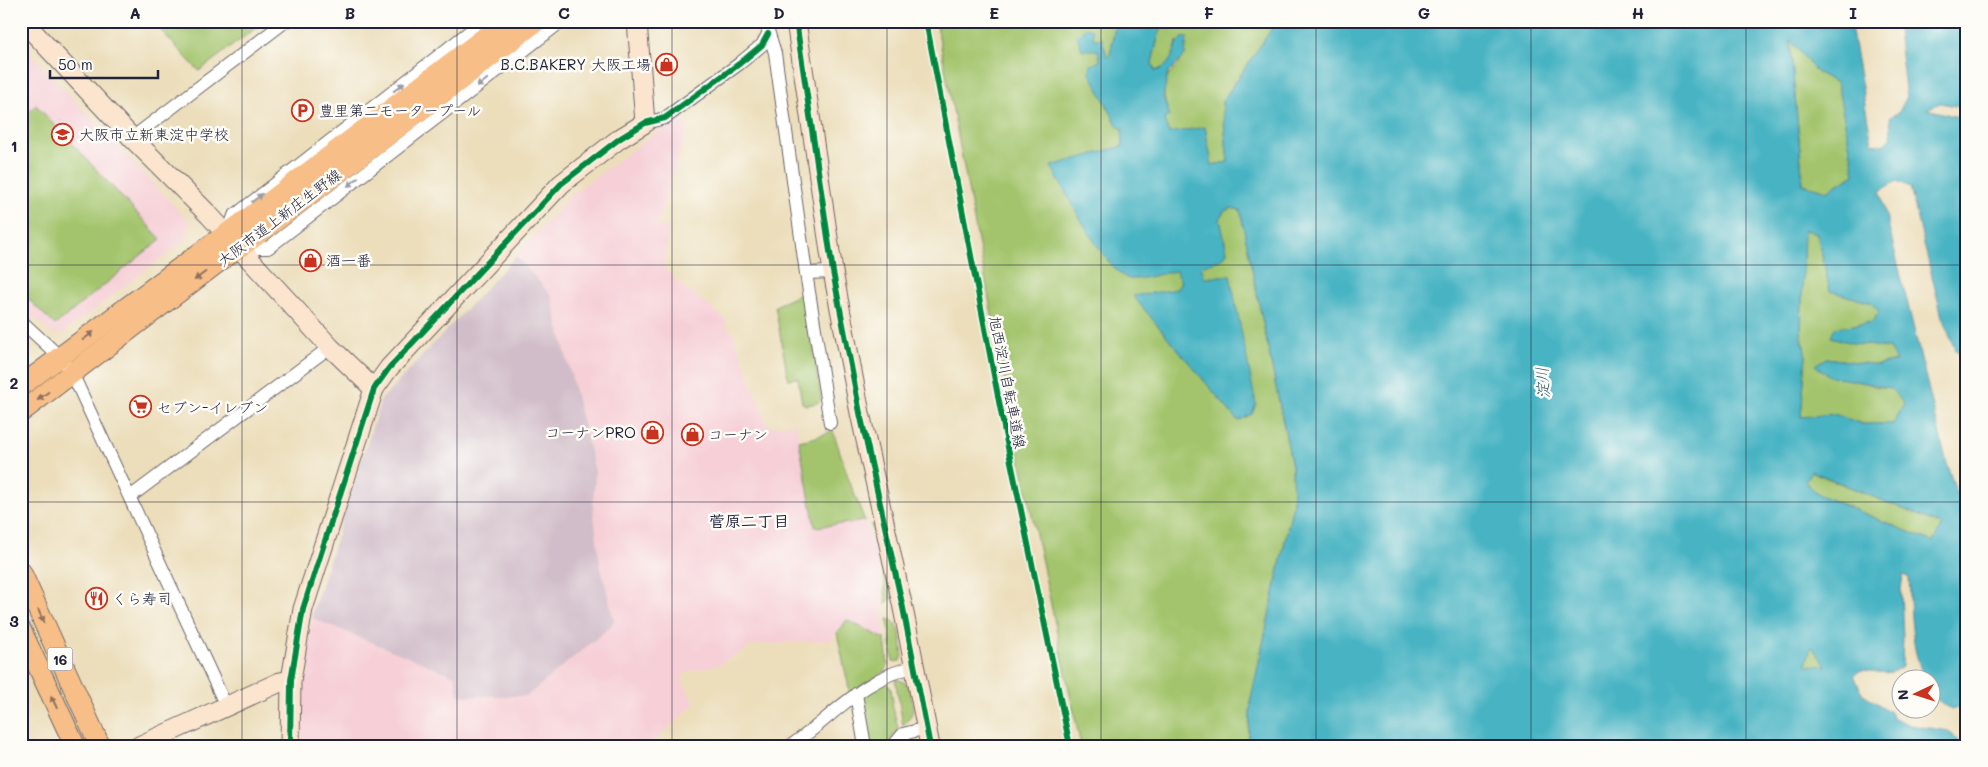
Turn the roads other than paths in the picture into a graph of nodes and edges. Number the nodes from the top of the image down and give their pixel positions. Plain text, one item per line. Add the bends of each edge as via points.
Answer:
1 (24, 21) edge
2 (286, 21) edge
3 (506, 21) edge
4 (536, 21) edge
5 (562, 21) edge
6 (636, 21) edge
7 (796, 21) edge
8 (767, 28) edge
9 (491, 34) edge
10 (645, 123) junction
11 (132, 138) junction
12 (233, 241) junction
13 (833, 272) junction
14 (806, 273) junction
15 (21, 321) edge
16 (330, 347) junction
17 (60, 357) junction
18 (72, 373) junction
19 (21, 386) edge
20 (374, 389) junction
21 (21, 412) edge
22 (830, 423) dead end
23 (130, 498) junction
24 (21, 572) edge
25 (21, 630) edge
26 (914, 667) junction
27 (292, 680) junction
28 (856, 694) junction
29 (226, 706) junction
30 (928, 737) edge
31 (75, 746) edge
32 (100, 746) edge
33 (139, 746) edge
34 (290, 746) edge
35 (790, 746) edge
36 (865, 746) edge
37 (893, 746) edge

1 - 11 street
2 - 11 street
3 - 9 main road, 大阪市道上新庄生野線
4 - 9 main road, 大阪市道上新庄生野線
5 -> 12 street via 268,248
6 - 10 street
7 - 13 street
8 - 10 street via 762,45 739,64 665,118
8 - 14 street via 776,53
9 - 12 main road, 大阪市道上新庄生野線
12 -> 9 street via 234,216
10 - 20 street via 561,184 389,368
11 - 12 street
12 - 16 street
17 -> 12 main road, 大阪市道上新庄生野線
12 -> 18 main road, 大阪市道上新庄生野線 via 221,260
13 - 14 street
13 - 26 street
14 - 22 street
15 - 17 street
16 - 20 street
16 - 23 street
17 - 18 street
17 - 19 main road, 大阪市道上新庄生野線
18 -> 21 main road, 大阪市道上新庄生野線
18 - 23 street
20 - 27 street via 305,602
23 - 29 street
24 -> 32 main road, 16
31 -> 25 main road, 16
26 - 28 street via 878,679
26 - 30 street
27 - 29 street via 280,682
27 - 34 street
28 - 35 street
28 - 36 street
29 - 33 street
30 - 37 street via 903,734

